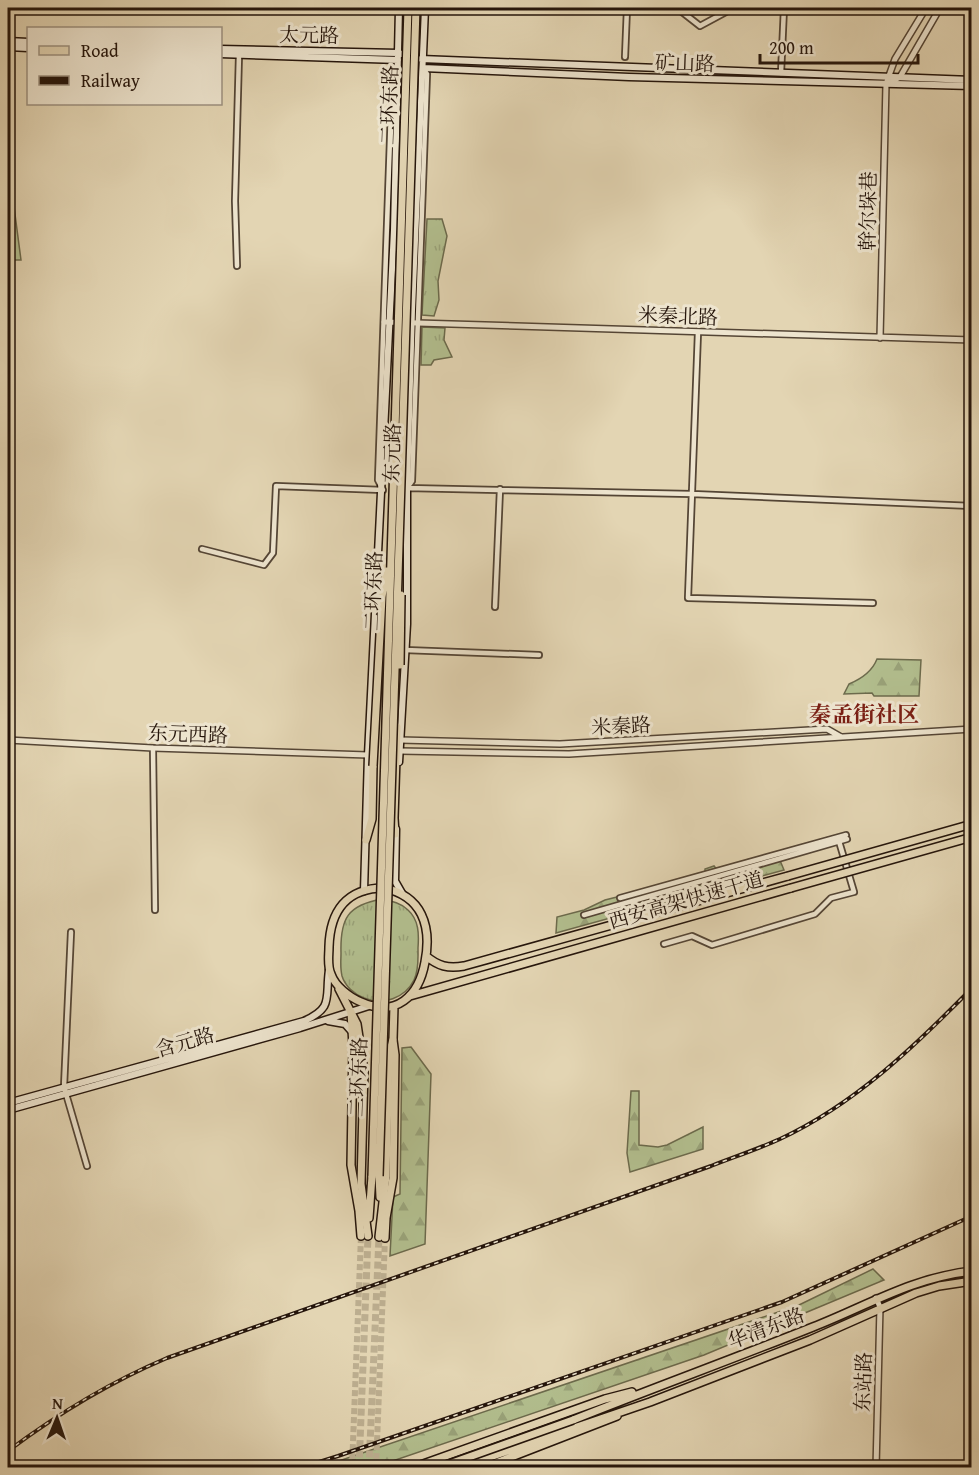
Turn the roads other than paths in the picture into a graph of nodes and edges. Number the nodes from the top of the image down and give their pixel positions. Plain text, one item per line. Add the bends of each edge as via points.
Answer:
1 (399, 8) edge
2 (408, 8) edge
3 (416, 8) edge
4 (425, 8) edge
5 (627, 8) edge
6 (677, 8) edge
7 (726, 8) edge
8 (784, 8) edge
9 (926, 8) edge
10 (940, 8) edge
11 (8, 41) edge
12 (27, 42) edge
13 (8, 47) edge
14 (27, 48) edge
15 (222, 49) edge
16 (222, 54) edge
17 (238, 55) junction
18 (398, 57) junction
19 (625, 57) dead end
20 (424, 59) junction
21 (423, 68) junction
22 (781, 73) junction
23 (900, 77) junction
24 (972, 80) edge
25 (887, 81) junction
26 (972, 86) edge
27 (237, 266) dead end
28 (387, 322) junction
29 (415, 322) junction
30 (698, 332) junction
31 (879, 338) junction
32 (972, 340) edge
33 (407, 488) junction
34 (500, 489) junction
35 (383, 490) junction
36 (692, 494) junction
37 (972, 506) edge
38 (399, 542) junction
39 (391, 545) junction
40 (202, 549) dead end
41 (873, 603) dead end
42 (495, 607) dead end
43 (405, 650) junction
44 (539, 655) dead end
45 (972, 729) edge
46 (786, 731) junction
47 (842, 738) junction
48 (8, 740) edge
49 (400, 740) junction
50 (786, 741) junction
51 (153, 748) junction
52 (400, 751) junction
53 (368, 755) junction
54 (972, 824) edge
55 (395, 834) junction
56 (847, 837) dead end
57 (972, 837) edge
58 (838, 839) junction
59 (366, 840) junction
60 (364, 891) junction
61 (405, 897) junction
62 (620, 898) dead end
63 (155, 910) dead end
64 (584, 915) dead end
65 (72, 932) dead end
66 (664, 944) dead end
67 (426, 956) junction
68 (329, 966) junction
69 (334, 980) junction
70 (410, 996) junction
71 (372, 1005) junction
72 (394, 1006) junction
73 (351, 1011) junction
74 (319, 1022) junction
75 (352, 1031) junction
76 (393, 1039) junction
77 (363, 1054) junction
78 (65, 1090) junction
79 (8, 1103) edge
80 (8, 1110) edge
81 (87, 1166) dead end
82 (375, 1176) junction
83 (380, 1221) junction
84 (364, 1236) junction
85 (972, 1271) edge
86 (972, 1281) edge
87 (876, 1298) junction
88 (880, 1307) junction
89 (663, 1384) junction
90 (650, 1402) junction
91 (574, 1423) junction
92 (441, 1457) junction
93 (435, 1465) edge
94 (411, 1467) edge
95 (444, 1467) edge
96 (458, 1467) edge
97 (483, 1467) edge
98 (876, 1467) edge

1 - 18 main road, 东元路
2 - 39 main road, 二环东路, bridge
3 - 38 main road, 二环东路, bridge
4 - 20 main road, 东元路
5 - 19 street
6 - 7 street via 700,26 726,12
8 - 22 street
9 - 25 street via 895,59
10 - 23 street
11 - 12 main road
13 - 14 main road
15 - 18 main road, 太元路
16 - 17 main road, 太元路
17 - 18 main road, 太元路
17 - 27 street
18 - 20 main road, 矿山路
18 - 21 street, 矿山路
18 - 28 main road, 东元路
20 - 21 main road, 东元路
20 - 22 main road, 矿山路
21 - 25 main road, 矿山路 via 629,77
21 - 29 main road, 东元路
22 - 25 main road, 矿山路
23 - 24 main road, 矿山路
23 - 25 main road, 矿山路
25 - 26 main road, 矿山路
25 - 31 street, 幹尔垛巷
28 - 29 street, 米秦北路
28 - 35 main road, 东元路
29 - 30 street, 米秦北路
29 - 33 main road, 东元路
30 - 31 street, 米秦北路
30 - 36 street
31 - 32 street, 米秦北路
33 - 34 street
33 - 43 main road, 东元路
34 - 36 street
34 - 42 street
35 - 40 street via 276,486 273,553 264,565
35 - 53 main road, 东元路
36 - 37 street
36 - 41 street via 688,598
38 - 55 main road, bridge via 402,610
38 - 82 main road, 二环东路, bridge
39 - 59 main road, bridge via 382,597 372,819
39 - 82 main road, 二环东路, bridge
43 - 44 street
43 - 49 main road, 东元路
45 - 47 street, 米秦路
46 - 47 street, 米秦路 via 827,729
46 - 49 street, 米秦路 via 560,744
46 - 50 street
47 - 50 street, 米秦路
48 - 51 street, 东元西路
49 - 52 main road, 东元路
50 - 52 street, 米秦路 via 553,755
51 - 53 street, 东元西路
51 - 63 street
52 - 55 main road, 东元路
53 - 59 main road, 东元路
54 - 67 main road, 西安高架快速干道, bridge via 464,966 443,966
55 - 61 main road, 东元路 via 395,881
56 - 58 street
57 - 70 main road, 西安高架快速干道, bridge
58 - 62 street
58 - 64 street
58 - 66 street via 854,891 831,897 815,914 712,945 692,936
59 - 60 main road, 东元路
60 - 61 main road via 384,888
60 - 68 main road via 347,900 334,916
61 - 67 main road via 424,920 428,933
65 - 78 street
67 - 70 main road via 421,979
68 - 69 main road
68 - 78 main road, 含元路 via 326,1003 318,1015
69 - 71 main road via 354,999
69 - 73 main road
70 - 72 main road
71 - 72 main road
71 - 73 main road, 含元路
72 - 76 main road
73 - 74 main road, 含元路
73 - 75 main road
73 - 77 main road
74 - 75 main road via 342,1023
74 - 78 main road, 含元路
75 - 77 main road
75 - 84 main road via 351,1165
76 - 83 main road
76 - 83 main road via 393,1178 382,1238
77 - 84 main road
78 - 79 main road, 含元路
78 - 80 main road, 含元路
78 - 81 street
82 - 83 main road
82 - 84 main road
85 - 87 main road, 华清东路 via 930,1279
86 - 88 main road, 华清东路 via 931,1289
87 - 88 street, 东站路
87 - 89 main road, 华清东路 via 819,1325
88 - 90 main road, 华清东路 via 810,1340
88 - 98 street, 东站路
89 - 91 main road, 华清东路
89 - 92 main road via 605,1399
90 - 91 main road, 华清东路
90 - 97 main road
91 - 93 main road, bridge
91 - 96 main road
92 - 93 main road
92 - 95 main road
93 - 94 main road

